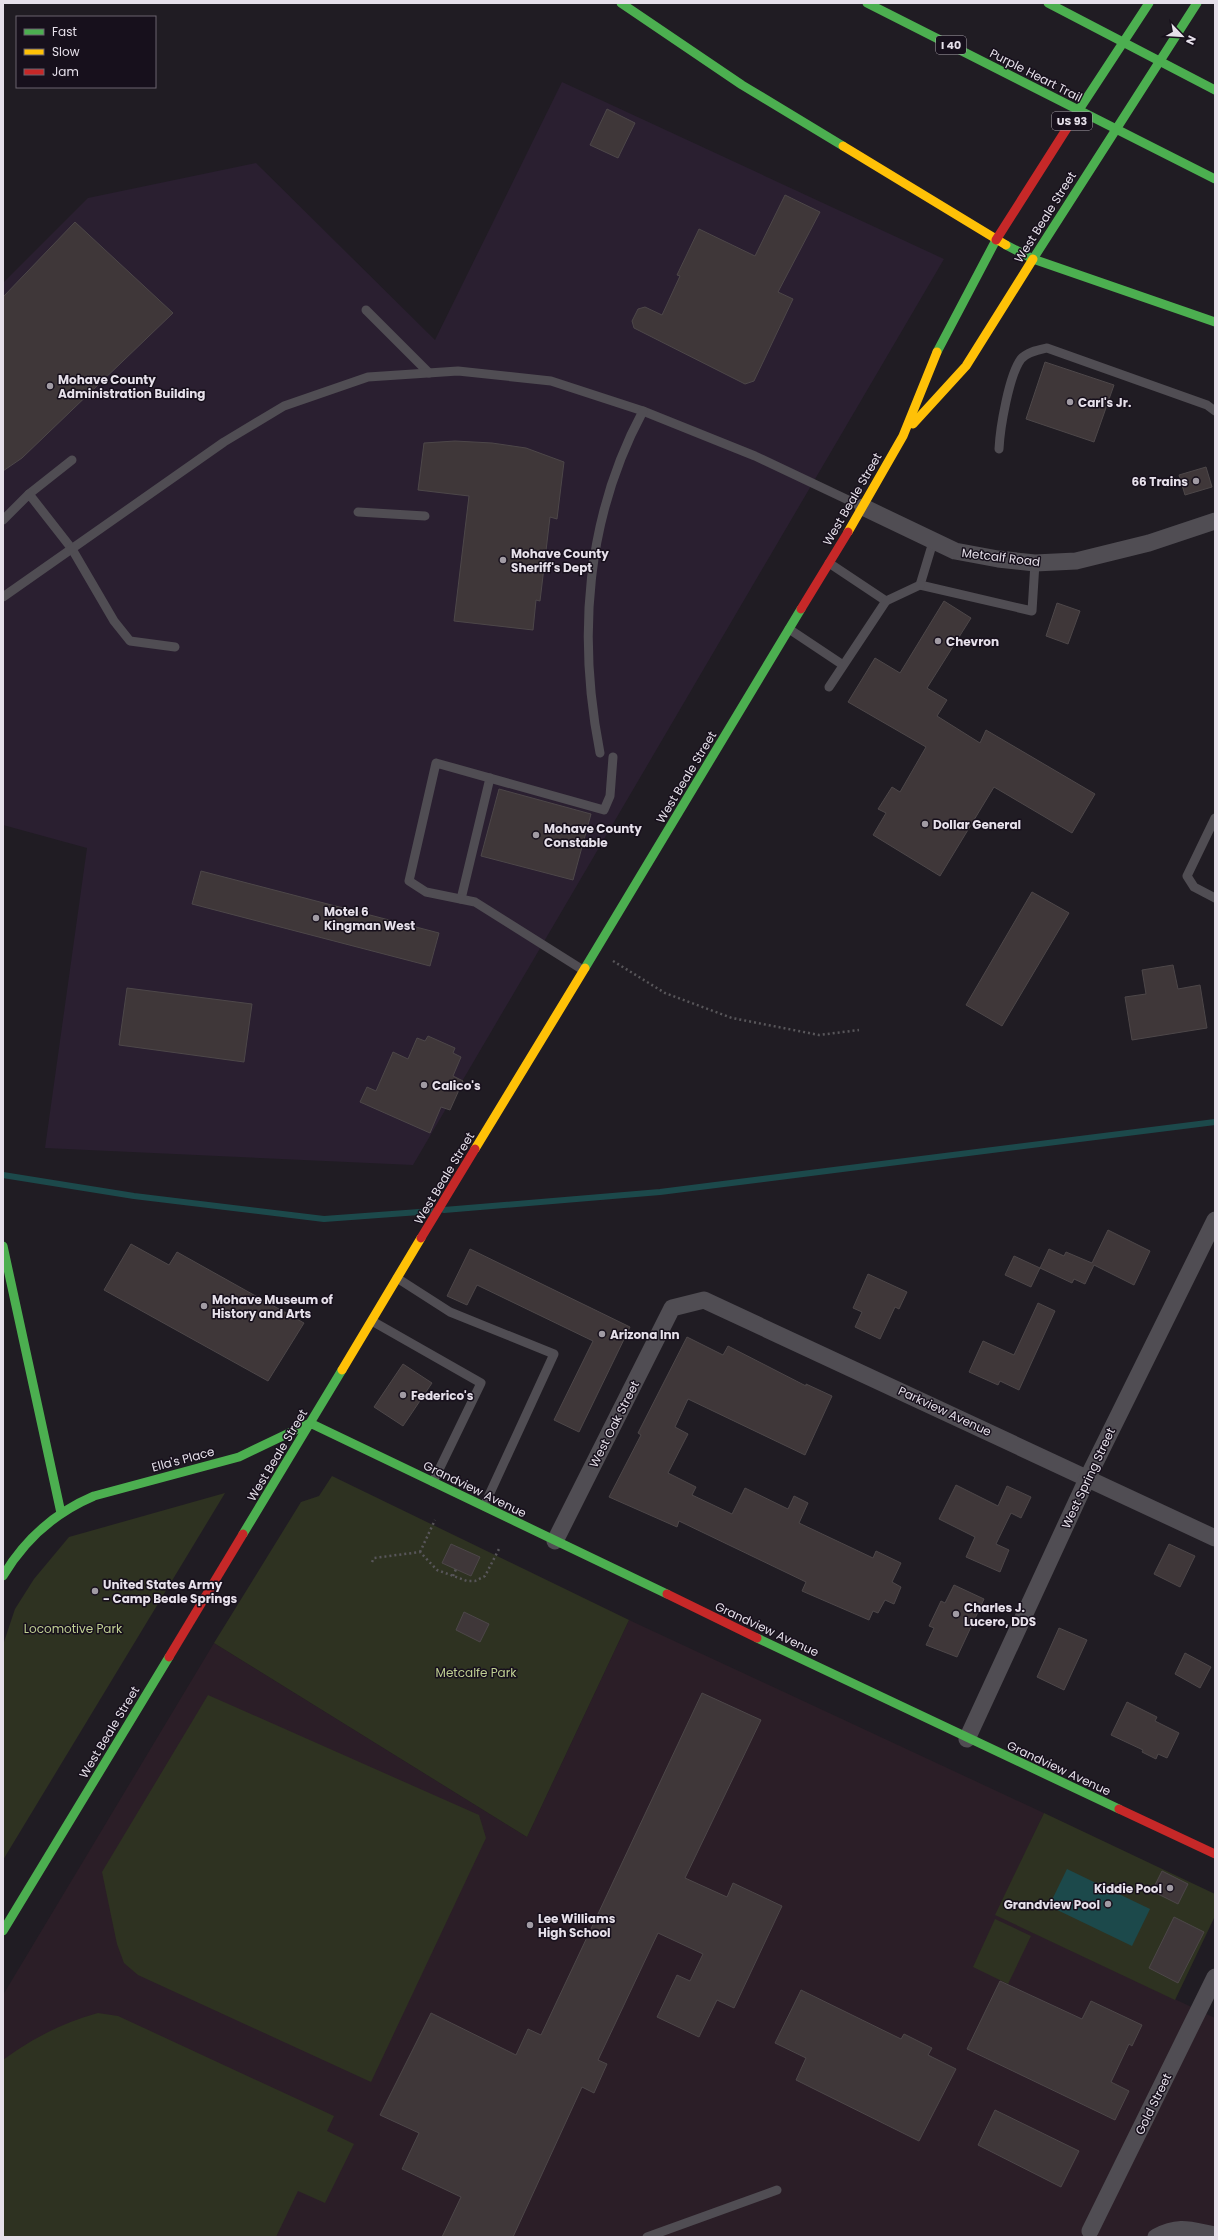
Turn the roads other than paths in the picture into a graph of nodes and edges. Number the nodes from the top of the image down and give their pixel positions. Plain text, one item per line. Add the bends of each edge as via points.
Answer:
1 (621, 3) edge
2 (867, 3) edge
3 (1048, 3) edge
4 (1149, 3) edge
5 (1197, 3) edge
6 (1211, 88) edge
7 (1215, 179) edge
8 (996, 240) junction
9 (1033, 259) junction
10 (366, 310) dead end
11 (1215, 322) edge
12 (429, 373) junction
13 (643, 411) junction
14 (1215, 411) edge
15 (903, 436) junction
16 (999, 449) dead end
17 (72, 460) dead end
18 (29, 494) junction
19 (863, 506) junction
20 (358, 512) dead end
21 (425, 516) dead end
22 (3, 520) edge
23 (1215, 521) edge
24 (933, 542) junction
25 (72, 549) junction
26 (829, 563) junction
27 (1035, 563) junction
28 (920, 585) junction
29 (3, 597) edge
30 (886, 601) junction
31 (789, 629) junction
32 (175, 647) dead end
33 (843, 665) junction
34 (829, 687) dead end
35 (600, 753) dead end
36 (613, 757) dead end
37 (490, 778) junction
38 (1215, 818) edge
39 (1215, 898) edge
40 (461, 899) junction
41 (583, 970) junction
42 (1215, 1220) edge
43 (3, 1246) edge
44 (397, 1278) junction
45 (672, 1308) joint
46 (372, 1321) junction
47 (310, 1423) junction
48 (1088, 1477) junction
49 (433, 1482) junction
50 (484, 1506) junction
51 (61, 1513) junction
52 (1215, 1538) edge
53 (555, 1541) junction
54 (3, 1576) edge
55 (968, 1739) junction
56 (1215, 1854) edge
57 (3, 1931) edge
58 (1215, 1976) edge
59 (777, 2190) dead end
60 (1090, 2231) dead end
61 (1215, 2235) edge
62 (647, 2237) edge
63 (1156, 2237) edge

1 - 8 main road via 742,85
2 - 7 main road, Purple Heart Trail / I 40
3 - 6 main road
4 - 8 main road, West Beale Street / US 93
5 - 9 main road, West Beale Street
8 - 9 main road
8 - 15 main road, West Beale Street via 939,347
9 - 11 main road
9 - 15 main road, West Beale Street via 966,366
10 - 12 lane
12 - 13 lane via 458,371 551,381
12 - 25 lane via 368,377 284,406 224,442
13 - 19 lane via 755,456
13 - 35 lane via 632,430 611,485 600,525 592,571 587,621 589,691
14 - 16 lane via 1207,405 1047,348 1034,351 1022,358 1014,372 1000,433
15 - 19 main road, West Beale Street
17 - 18 lane
18 - 22 lane
18 - 25 lane
19 - 24 street, Metcalf Road
19 - 26 main road, West Beale Street
20 - 21 lane
23 - 27 street, Metcalf Road via 1149,544 1076,561
24 - 27 street, Metcalf Road via 954,552
24 - 28 lane
25 - 29 lane
25 - 32 lane via 114,621 130,641
26 - 30 lane
26 - 31 main road, West Beale Street
27 - 28 lane via 1032,611
28 - 30 lane
30 - 33 lane
31 - 33 lane
31 - 41 main road, West Beale Street
33 - 34 lane
36 - 37 lane via 610,796 604,810
37 - 40 lane
37 - 40 lane via 436,763 409,881 426,892
38 - 39 lane via 1187,876 1194,887
40 - 41 lane via 475,902
41 - 44 main road, West Beale Street
42 - 48 street, West Spring Street
43 - 51 main road
44 - 46 main road, West Beale Street
44 - 50 lane via 450,1312 554,1354
45 - 48 street, Parkview Avenue via 704,1300
45 - 53 street, West Oak Street
46 - 47 main road, West Beale Street
46 - 49 lane via 481,1383
47 - 49 main road, Grandview Avenue
47 - 51 main road, Ella's Place via 239,1457 94,1496
47 - 57 main road, West Beale Street
48 - 52 street, Parkview Avenue
48 - 55 street, West Spring Street
49 - 50 main road, Grandview Avenue
50 - 53 main road, Grandview Avenue
51 - 54 main road, Ella's Place via 19,1550
53 - 55 main road, Grandview Avenue
55 - 56 main road, Grandview Avenue
58 - 60 street, Gold Street
59 - 62 lane
61 - 63 street via 1181,2228

